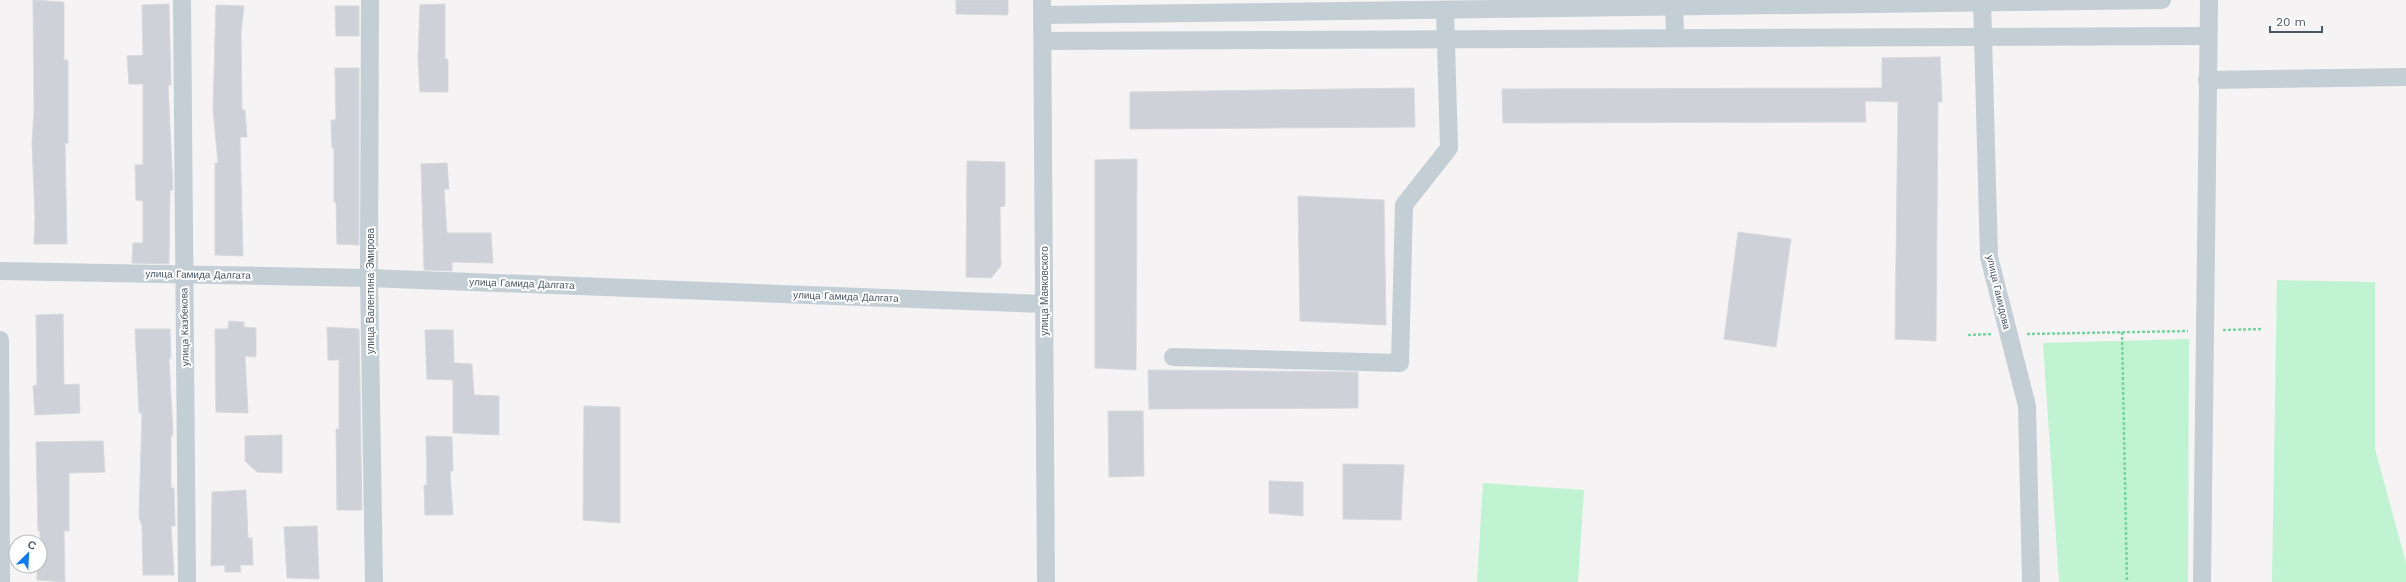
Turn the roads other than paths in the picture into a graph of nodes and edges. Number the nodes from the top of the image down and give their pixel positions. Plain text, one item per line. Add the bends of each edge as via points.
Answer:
1 (182, 0) edge
2 (370, 0) edge
3 (2162, 0) edge
4 (2209, 0) edge
5 (1982, 1) edge
6 (1674, 3) edge
7 (1042, 8) edge
8 (1445, 10) junction
9 (2208, 36) junction
10 (1982, 37) junction
11 (1675, 38) junction
12 (1446, 39) junction
13 (1043, 41) junction
14 (2406, 77) edge
15 (2207, 80) junction
16 (0, 271) edge
17 (184, 274) junction
18 (369, 278) junction
19 (1044, 304) junction
20 (0, 340) edge
21 (1173, 357) dead end
22 (1, 582) edge
23 (187, 582) edge
24 (374, 582) edge
25 (1046, 582) edge
26 (2031, 582) edge
27 (2202, 582) edge

1 - 17 street, улица Казбекова
2 - 18 street, улица Валентина Эмирова
3 - 5 street
4 - 9 street
5 - 6 street
5 - 10 street, улица Гамидова
6 - 8 street
6 - 11 street
7 - 8 street
7 - 13 street, улица Маяковского
8 - 12 street
9 - 10 street
9 - 15 street
10 - 11 street
10 - 26 street, улица Гамидова via 1989,257 2027,406
11 - 12 street
12 - 13 street
12 - 21 street via 1449,148 1404,205 1400,363
13 - 19 street, улица Маяковского
14 - 15 street
15 - 27 street
16 - 17 street, улица Гамида Далгата
17 - 18 street, улица Гамида Далгата
17 - 23 street, улица Казбекова
18 - 19 street, улица Гамида Далгата
18 - 24 street, улица Валентина Эмирова
19 - 25 street, улица Маяковского
20 - 22 street

